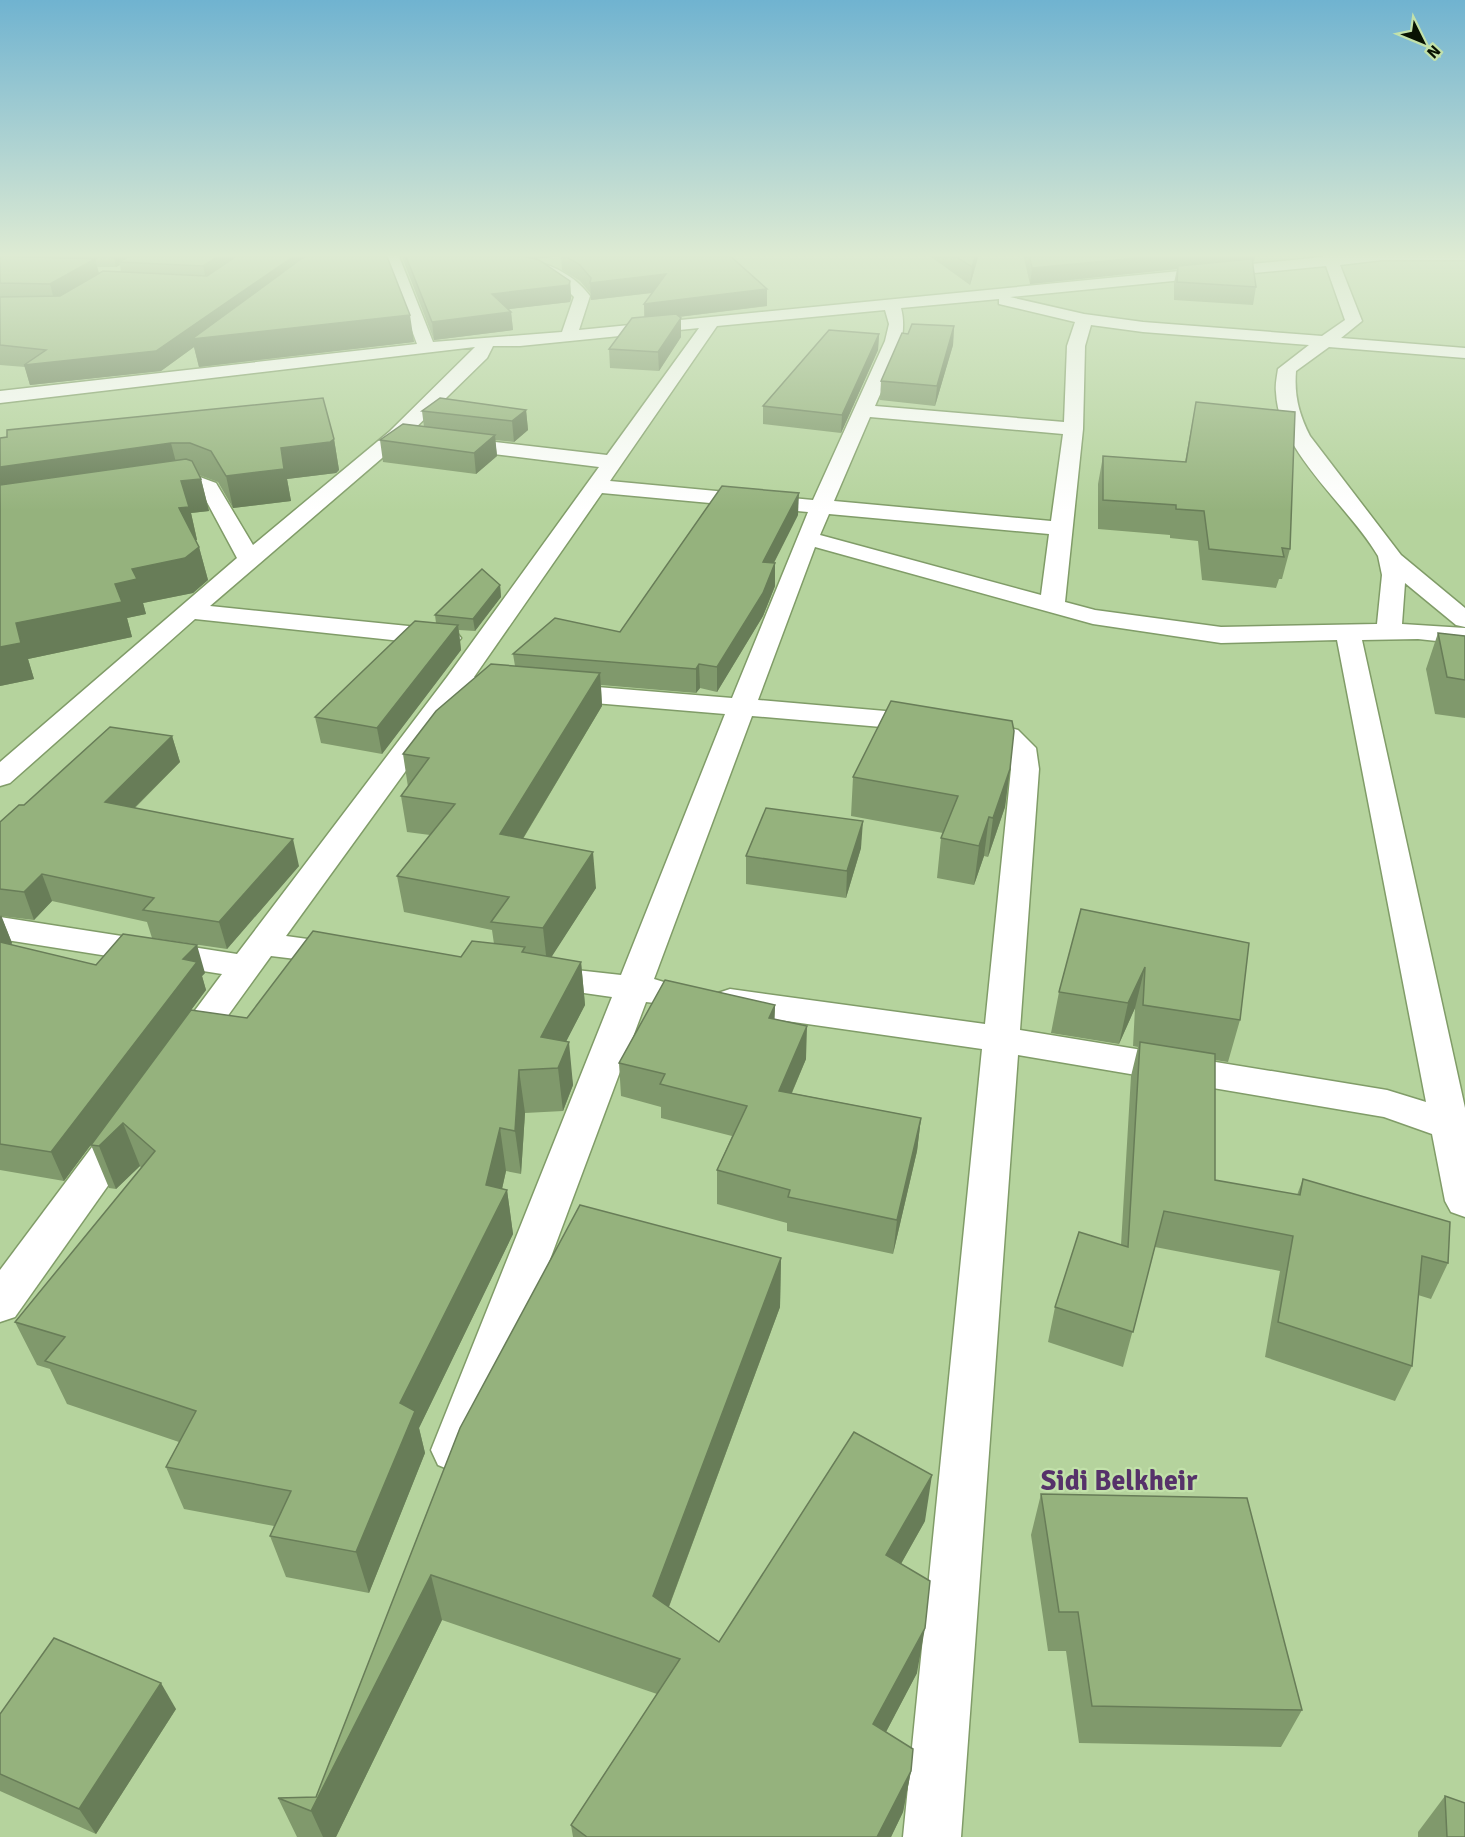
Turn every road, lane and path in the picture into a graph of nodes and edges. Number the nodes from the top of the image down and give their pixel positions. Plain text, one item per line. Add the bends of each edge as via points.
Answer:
1 (424, 340) edge
2 (532, 340) edge
3 (699, 340) edge
4 (894, 340) edge
5 (1078, 340) edge
6 (1294, 340) edge
7 (1324, 340) edge
8 (1384, 340) edge
9 (1321, 342) junction
10 (484, 347) junction
11 (427, 348) junction
12 (1397, 348) junction
13 (1465, 353) edge
14 (192, 360) dead end
15 (1465, 367) edge
16 (151, 385) junction
17 (0, 397) edge
18 (0, 411) edge
19 (862, 411) junction
20 (1073, 429) junction
21 (415, 438) junction
22 (611, 462) junction
23 (594, 486) junction
24 (134, 489) edge
25 (814, 522) junction
26 (1063, 529) junction
27 (1391, 559) junction
28 (250, 560) junction
29 (1053, 606) junction
30 (189, 611) junction
31 (1465, 620) edge
32 (1389, 632) junction
33 (1348, 633) junction
34 (1465, 636) edge
35 (485, 642) junction
36 (456, 683) junction
37 (741, 707) junction
38 (0, 777) edge
39 (0, 928) edge
40 (253, 955) junction
41 (378, 957) edge
42 (506, 973) edge
43 (635, 988) junction
44 (1000, 1039) junction
45 (170, 1070) edge
46 (143, 1107) edge
47 (1457, 1126) edge
48 (1465, 1201) edge
49 (7, 1285) edge
50 (443, 1479) edge
51 (932, 1837) edge

1 - 11 street
2 - 10 street
3 - 22 street
4 - 19 street
5 - 20 street
6 - 9 street
7 - 9 street
8 - 12 street
9 - 12 street
9 - 27 street via 1287,369 1283,384 1288,415 1297,436
10 - 11 street
10 - 16 street
10 - 21 street
11 - 16 street
12 - 13 street
12 - 15 street
14 - 16 street
16 - 17 street
16 - 18 street
19 - 20 street
19 - 25 street
20 - 26 street
21 - 22 street
21 - 28 street
22 - 23 street
23 - 25 street
23 - 35 street
24 - 28 street via 178,482 197,482 209,487
25 - 26 street
25 - 29 street
25 - 37 street
26 - 29 street
27 - 31 street
27 - 32 street
28 - 30 street
29 - 33 street via 1093,617 1221,635
30 - 35 street
30 - 38 street
32 - 33 street
32 - 34 street
33 - 47 street
35 - 36 street
36 - 37 street
36 - 40 street
37 - 43 street
37 - 44 street via 977,727 1008,736 1022,748 1025,770
39 - 40 street
40 - 41 street
40 - 45 street
42 - 43 street
43 - 44 street
43 - 50 street
44 - 47 street via 1387,1104
44 - 51 street
46 - 49 street
47 - 48 street

